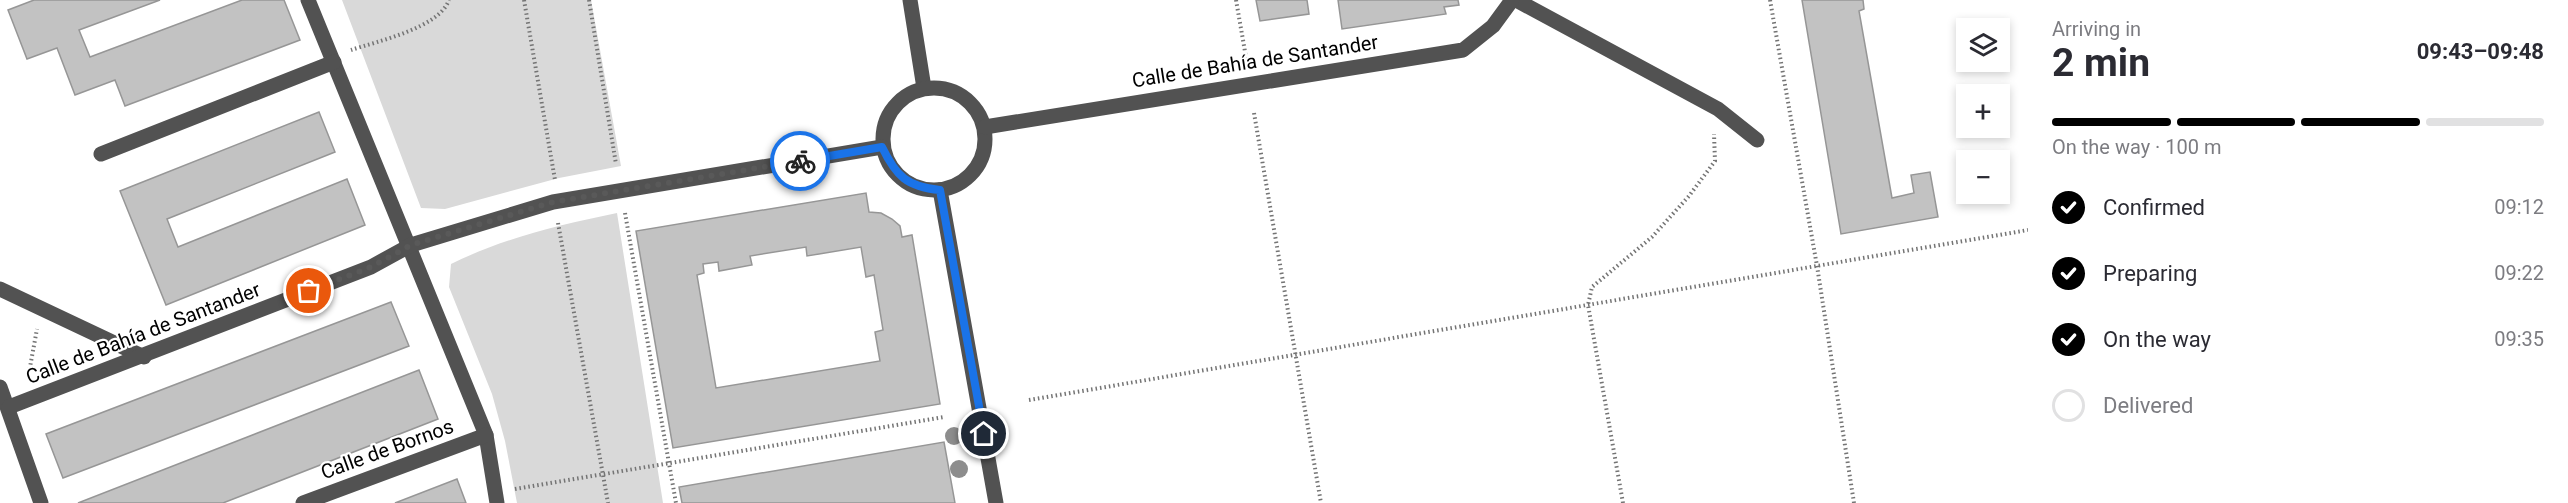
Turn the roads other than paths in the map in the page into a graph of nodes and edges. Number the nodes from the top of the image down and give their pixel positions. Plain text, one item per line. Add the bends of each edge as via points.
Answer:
1 (308, 0) edge
2 (910, 0) edge
3 (1514, 0) edge
4 (334, 62) junction
5 (924, 88) junction
6 (985, 127) junction
7 (1757, 140) dead end
8 (882, 147) junction
9 (101, 154) dead end
10 (940, 190) junction
11 (411, 245) junction
12 (0, 289) edge
13 (144, 357) junction
14 (0, 387) edge
15 (9, 407) junction
16 (486, 435) junction
17 (41, 503) edge
18 (303, 503) edge
19 (497, 503) edge
20 (996, 503) edge

1 - 4 street
2 - 5 street
3 - 6 street, Calle de Bahía de Santander via 1493,26 1463,50
3 - 7 street, Calle de Bahía de Santander via 1718,109
4 - 9 street
4 - 11 street
5 - 6 street via 956,93 969,102
5 - 8 street via 908,94 896,105 887,119
6 - 10 street via 980,161 958,183
8 - 10 street via 892,168 906,182
8 - 11 street, Calle de Bahía de Santander via 553,202
10 - 20 street
11 - 13 street, Calle de Bahía de Santander via 371,267
11 - 16 street
12 - 13 street
13 - 15 street, Calle de Bahía de Santander
14 - 15 street
15 - 17 street
16 - 18 street, Calle de Bornos
16 - 19 street

